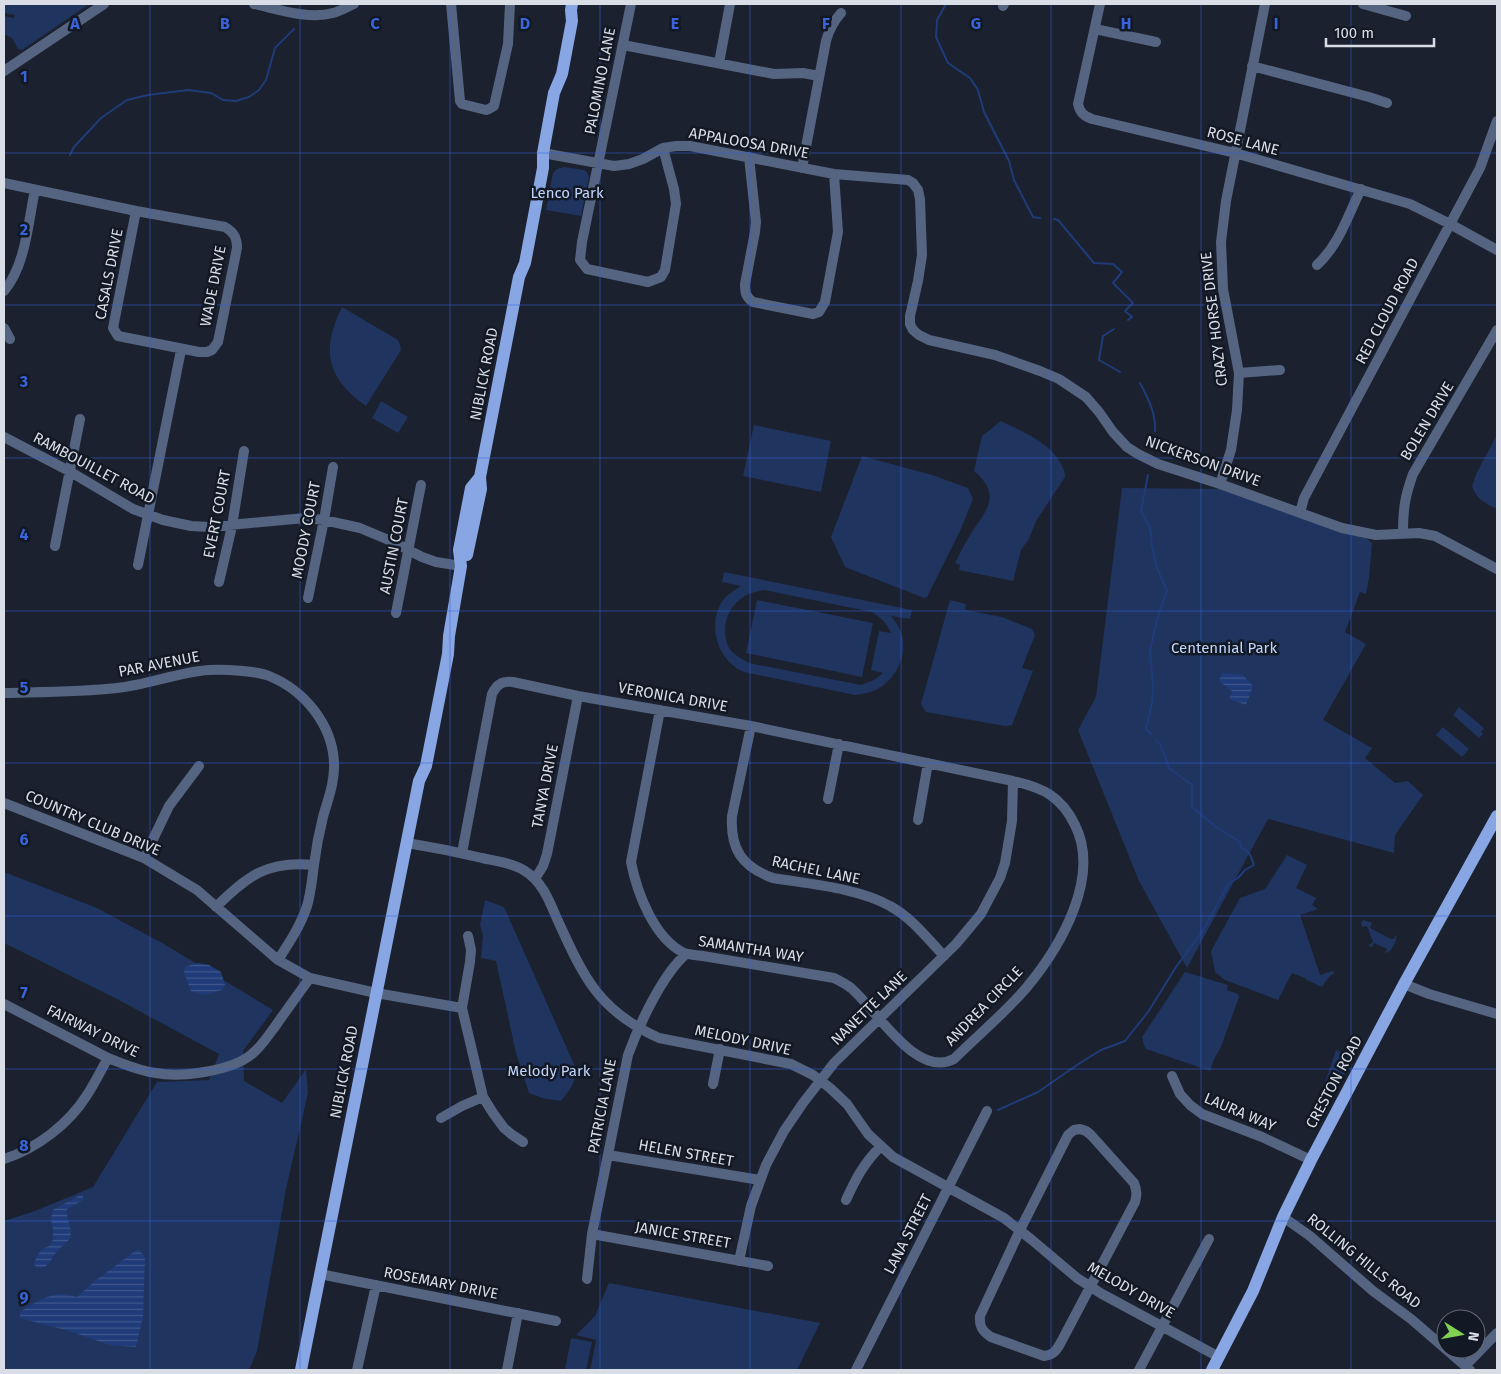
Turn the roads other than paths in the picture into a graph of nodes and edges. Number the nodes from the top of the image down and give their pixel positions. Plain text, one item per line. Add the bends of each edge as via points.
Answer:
1 (104, 4) edge
2 (254, 4) edge
3 (354, 4) edge
4 (451, 4) edge
5 (510, 4) edge
6 (631, 4) edge
7 (730, 4) edge
8 (1100, 4) edge
9 (1265, 4) edge
10 (1363, 4) edge
11 (571, 7) edge
12 (841, 13) dead end
13 (1406, 16) dead end
14 (1095, 29) junction
15 (1156, 42) dead end
16 (623, 45) junction
17 (719, 63) junction
18 (1252, 66) junction
19 (4, 71) edge
20 (819, 76) junction
21 (1387, 103) dead end
22 (1497, 121) edge
23 (663, 148) junction
24 (543, 153) junction
25 (1235, 153) junction
26 (749, 157) junction
27 (598, 164) junction
28 (802, 168) junction
29 (834, 174) junction
30 (4, 183) edge
31 (1361, 189) junction
32 (35, 190) junction
33 (136, 211) junction
34 (921, 222) joint
35 (1450, 224) junction
36 (1497, 250) edge
37 (1317, 265) dead end
38 (4, 290) edge
39 (4, 328) edge
40 (1497, 330) edge
41 (10, 339) dead end
42 (181, 350) junction
43 (1280, 370) dead end
44 (1238, 373) junction
45 (80, 419) dead end
46 (4, 437) edge
47 (244, 451) dead end
48 (333, 467) dead end
49 (70, 471) junction
50 (1220, 484) junction
51 (421, 485) dead end
52 (1300, 513) junction
53 (148, 515) junction
54 (324, 520) junction
55 (232, 526) junction
56 (1403, 533) junction
57 (55, 546) dead end
58 (408, 550) junction
59 (138, 565) dead end
60 (461, 566) junction
61 (1497, 569) edge
62 (219, 582) dead end
63 (308, 598) dead end
64 (396, 613) dead end
65 (4, 693) edge
66 (578, 696) junction
67 (660, 710) junction
68 (751, 726) junction
69 (839, 744) junction
70 (928, 763) junction
71 (199, 766) dead end
72 (1013, 781) junction
73 (828, 799) dead end
74 (4, 802) edge
75 (1497, 816) edge
76 (918, 820) dead end
77 (407, 843) junction
78 (462, 853) junction
79 (144, 858) junction
80 (314, 865) junction
81 (535, 879) junction
82 (216, 906) junction
83 (468, 936) dead end
84 (686, 954) junction
85 (944, 956) junction
86 (278, 960) junction
87 (310, 978) junction
88 (1404, 984) junction
89 (376, 993) junction
90 (4, 1004) edge
91 (462, 1008) junction
92 (1497, 1014) edge
93 (879, 1019) junction
94 (639, 1028) junction
95 (720, 1049) junction
96 (108, 1058) junction
97 (1172, 1076) dead end
98 (820, 1080) junction
99 (713, 1084) dead end
100 (483, 1097) junction
101 (987, 1111) dead end
102 (441, 1118) dead end
103 (523, 1142) dead end
104 (881, 1146) junction
105 (608, 1155) junction
106 (4, 1159) edge
107 (1311, 1160) junction
108 (760, 1180) junction
109 (948, 1187) junction
110 (846, 1200) dead end
111 (1282, 1217) junction
112 (1020, 1230) junction
113 (592, 1234) junction
114 (1209, 1239) dead end
115 (739, 1261) junction
116 (768, 1266) dead end
117 (320, 1274) junction
118 (588, 1279) dead end
119 (376, 1285) junction
120 (1090, 1287) junction
121 (518, 1313) junction
122 (556, 1321) dead end
123 (1163, 1326) junction
124 (1497, 1333) edge
125 (1219, 1357) junction
126 (1467, 1368) edge
127 (301, 1370) edge
128 (357, 1370) edge
129 (507, 1370) edge
130 (856, 1370) edge
131 (1139, 1370) edge
132 (1212, 1370) edge

1 - 19 street
2 - 3 street via 317,15 334,13
4 - 5 street via 460,101 489,110 494,106 508,44
6 - 16 street, PALOMINO LANE
7 - 17 street
8 - 14 street, ROSE LANE
9 - 18 street, CRAZY HORSE DRIVE
10 - 13 street
11 - 24 main road, NIBLICK ROAD via 566,56 554,93
12 - 20 street via 829,30
14 - 15 street
14 - 25 street, ROSE LANE via 1079,111 1092,119
16 - 17 street
16 - 27 street, PALOMINO LANE
17 - 20 street via 774,74
18 - 21 street
18 - 25 street, CRAZY HORSE DRIVE
20 - 28 street
22 - 35 street, RED CLOUD ROAD via 1480,168
23 - 26 street, APPALOOSA DRIVE via 690,146
23 - 27 street, APPALOOSA DRIVE via 629,164
23 - 27 street, PALOMINO LANE via 676,204 665,270 661,277 648,282 587,269 580,260
24 - 27 street, APPALOOSA DRIVE
24 - 60 main road, NIBLICK ROAD via 535,167 517,262 519,277 480,477 481,489 467,554
25 - 31 street, ROSE LANE
25 - 44 street, CRAZY HORSE DRIVE via 1221,250 1223,289
26 - 28 street, APPALOOSA DRIVE
26 - 29 street via 756,222 745,292 754,302 813,314 819,312 825,302 838,232
28 - 29 street, APPALOOSA DRIVE
29 - 34 street, APPALOOSA DRIVE via 908,180 918,190
30 - 32 street, WADE DRIVE
31 - 35 street, ROSE LANE via 1410,204
31 - 37 street via 1334,246
32 - 33 street, WADE DRIVE
32 - 38 street via 22,254 14,276
33 - 42 street, CASALS DRIVE via 113,328 118,336
33 - 42 street, WADE DRIVE via 226,226 235,235 237,248 218,342 207,352
34 - 50 street, NICKERSON DRIVE via 922,255 910,316 913,330 929,340 979,350 1059,380 1086,397 1127,447 1158,464
35 - 36 street, ROSE LANE
35 - 52 street, RED CLOUD ROAD via 1304,498
39 - 41 street
40 - 56 street, BOLEN DRIVE via 1414,474 1403,508
42 - 53 street
43 - 44 street
44 - 50 street, CRAZY HORSE DRIVE via 1231,450
45 - 49 street
46 - 49 street, RAMBOUILLET ROAD
47 - 55 street, EVERT COURT
48 - 54 street, MOODY COURT
49 - 53 street, RAMBOUILLET ROAD
49 - 57 street
50 - 52 street, NICKERSON DRIVE
51 - 58 street, AUSTIN COURT
52 - 56 street, NICKERSON DRIVE via 1364,533
53 - 55 street, RAMBOUILLET ROAD via 191,526
53 - 59 street
54 - 55 street, RAMBOUILLET ROAD via 305,518
54 - 58 street, RAMBOUILLET ROAD via 360,528
54 - 63 street, MOODY COURT
55 - 62 street, EVERT COURT
56 - 61 street, NICKERSON DRIVE via 1435,536
58 - 60 street, RAMBOUILLET ROAD via 436,562
58 - 64 street, AUSTIN COURT
60 - 77 main road, NIBLICK ROAD via 448,654
65 - 80 street, PAR AVENUE via 117,688 211,669 268,675 282,682 313,709 331,743 334,778
66 - 67 street, VERONICA DRIVE
66 - 78 street, VERONICA DRIVE via 506,682 495,688
66 - 81 street, TANYA DRIVE via 547,854
67 - 68 street, VERONICA DRIVE
67 - 84 street, SAMANTHA WAY via 631,862 652,920 670,944
68 - 69 street, VERONICA DRIVE
68 - 85 street, RACHEL LANE via 732,816 734,845 749,867 773,878 875,898 907,918
69 - 70 street, VERONICA DRIVE
69 - 73 street
70 - 72 street, VERONICA DRIVE
70 - 76 street
71 - 79 street via 169,806
72 - 85 street, NANETTE LANE via 1012,821 1000,878 981,914
72 - 93 street, ANDREA CIRCLE via 1042,789 1051,795 1068,812 1083,843 1082,882 1061,936 1011,1004 946,1063 931,1062 913,1052
74 - 79 street, COUNTRY CLUB DRIVE
75 - 88 main road, CRESTON ROAD
77 - 78 street, MELODY DRIVE
77 - 89 main road, NIBLICK ROAD
78 - 81 street, MELODY DRIVE via 502,862 525,871
79 - 82 street, COUNTRY CLUB DRIVE via 197,890
80 - 82 street via 274,866 243,882
80 - 86 street, PAR AVENUE via 306,907
81 - 94 street, MELODY DRIVE via 545,891 588,980 604,1001
82 - 86 street, COUNTRY CLUB DRIVE
83 - 91 street via 470,962
84 - 93 street, SAMANTHA WAY via 834,978 851,988
84 - 94 street, PATRICIA LANE via 655,996
85 - 93 street, NANETTE LANE
86 - 87 street, COUNTRY CLUB DRIVE
87 - 89 street, COUNTRY CLUB DRIVE
87 - 96 street, FAIRWAY DRIVE via 263,1042 244,1060 232,1065 211,1071 158,1074
88 - 92 street
88 - 107 main road, CRESTON ROAD
89 - 91 street, COUNTRY CLUB DRIVE
89 - 117 main road, NIBLICK ROAD
90 - 96 street, FAIRWAY DRIVE
91 - 100 street
93 - 98 street, NANETTE LANE
94 - 95 street, MELODY DRIVE via 659,1038
94 - 105 street, PATRICIA LANE via 628,1055
95 - 98 street, MELODY DRIVE via 791,1064
95 - 99 street
96 - 106 street via 86,1096 61,1126 24,1152
97 - 107 street, LAURA WAY via 1180,1094 1202,1114
98 - 104 street, MELODY DRIVE via 846,1104
98 - 108 street, NANETTE LANE via 784,1131
100 - 102 street
100 - 103 street via 504,1128
101 - 109 street, LANA STREET
104 - 109 street, MELODY DRIVE via 893,1157
104 - 110 street via 860,1170
105 - 108 street, HELEN STREET
105 - 113 street, PATRICIA LANE
107 - 111 main road, CRESTON ROAD
108 - 115 street, NANETTE LANE
109 - 112 street, MELODY DRIVE
109 - 130 street, LANA STREET
111 - 125 main road, CRESTON ROAD via 1252,1291
111 - 126 street, ROLLING HILLS ROAD via 1411,1318
112 - 120 street, MELODY DRIVE
112 - 120 street via 983,1309 980,1323 985,1333 1044,1356 1050,1355 1056,1351
112 - 120 street via 1068,1135 1074,1130 1086,1131 1137,1190 1135,1202
113 - 115 street, JANICE STREET
113 - 118 street, PATRICIA LANE
114 - 123 street
115 - 116 street, JANICE STREET
117 - 119 street, ROSEMARY DRIVE
117 - 127 main road, NIBLICK ROAD
119 - 121 street, ROSEMARY DRIVE
119 - 128 street
120 - 123 street, MELODY DRIVE
121 - 122 street, ROSEMARY DRIVE
121 - 129 street
123 - 125 street, MELODY DRIVE
123 - 131 street
124 - 126 street
125 - 132 main road, CRESTON ROAD

